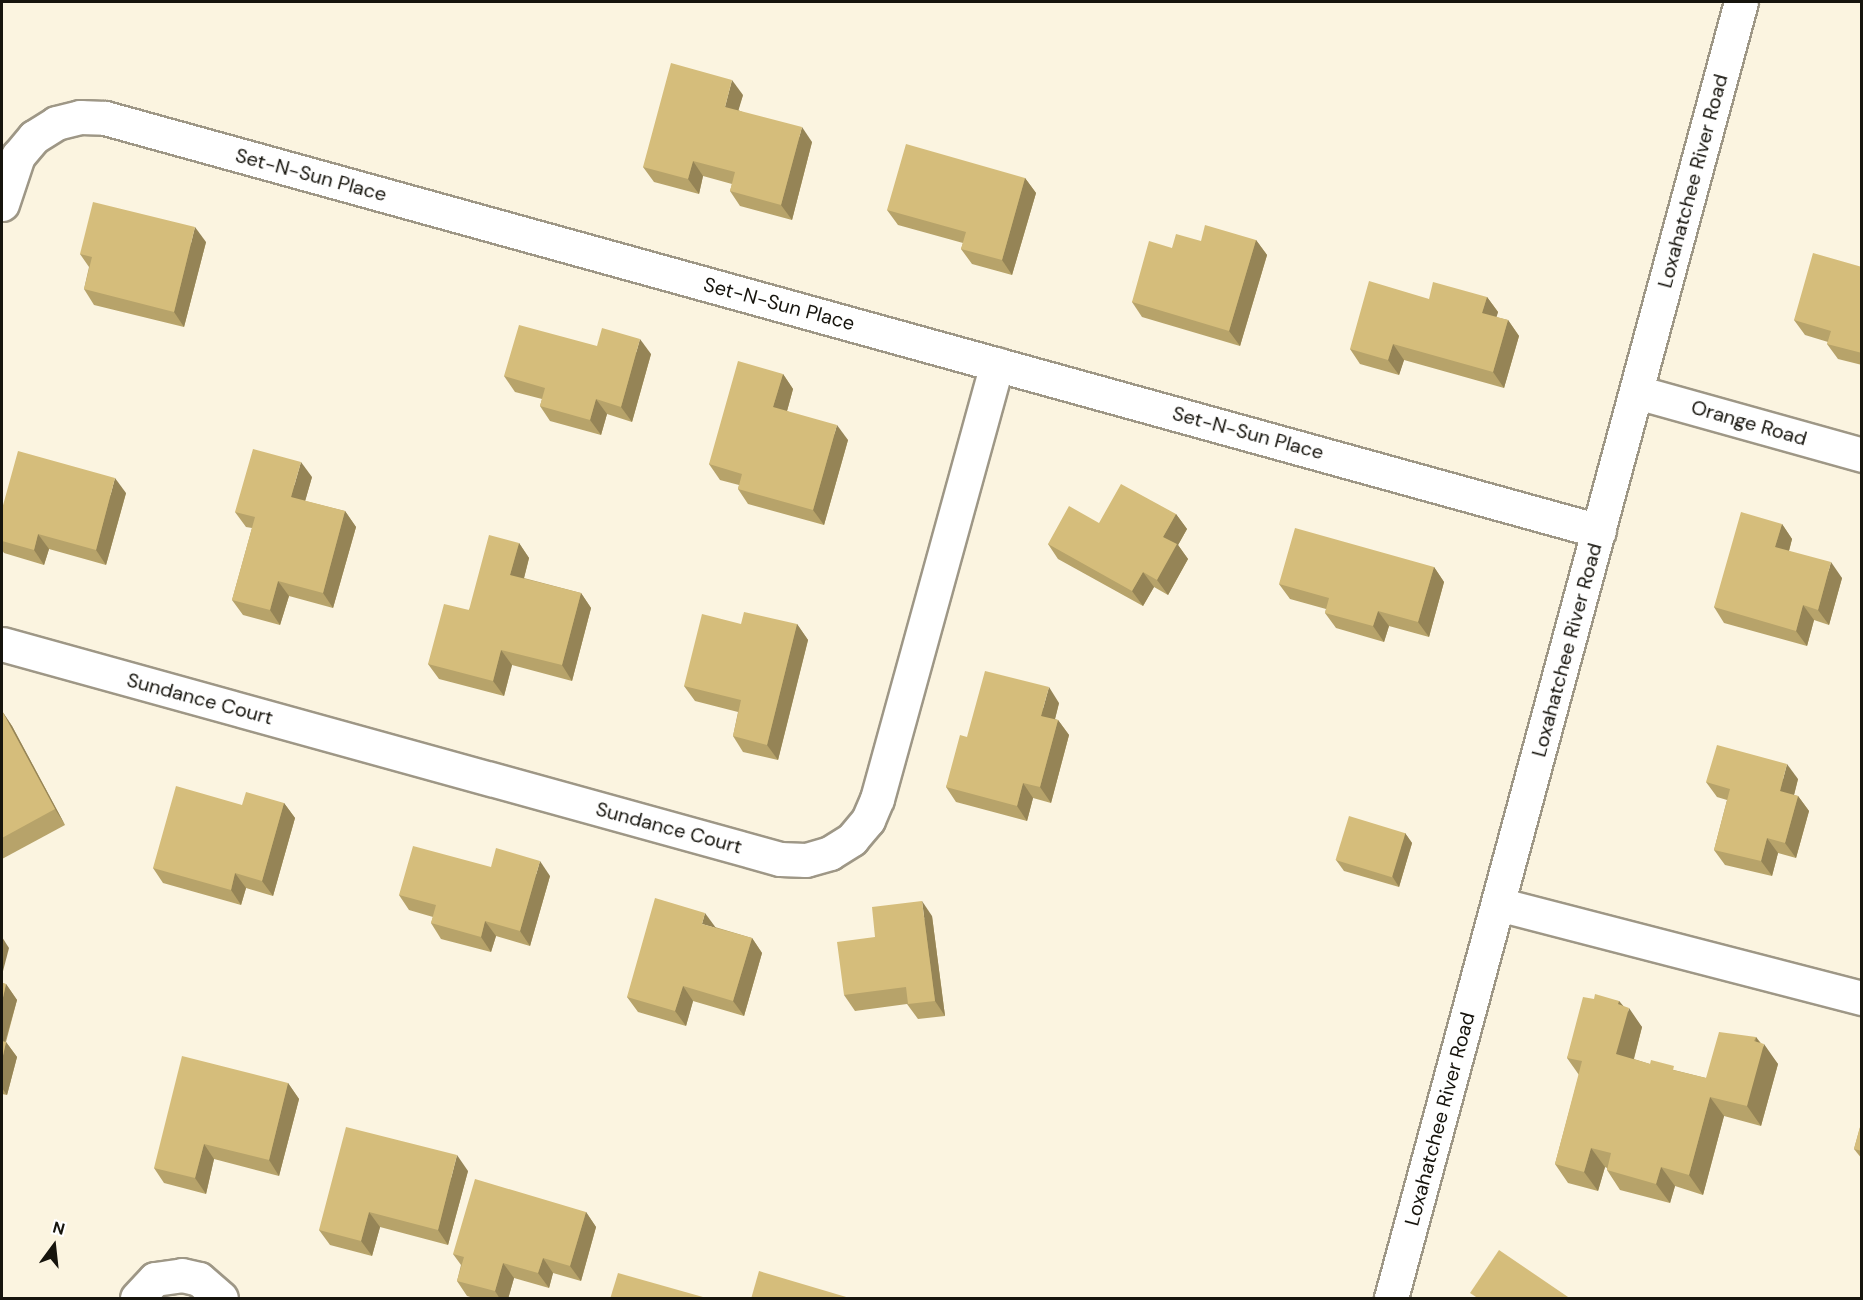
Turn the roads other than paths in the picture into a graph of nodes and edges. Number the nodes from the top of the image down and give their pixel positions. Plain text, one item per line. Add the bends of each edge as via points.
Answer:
1 (1741, 2) edge
2 (2, 204) edge
3 (997, 364) junction
4 (1637, 392) junction
5 (1862, 455) edge
6 (1599, 531) junction
7 (2, 644) edge
8 (1498, 904) junction
9 (1862, 998) edge
10 (137, 1299) edge
11 (221, 1299) edge
12 (1392, 1299) edge

1 - 4 street, Loxahatchee River Road
2 - 3 street, Set-N-Sun Place via 18,156 34,137 64,121 105,118
3 - 6 street, Set-N-Sun Place
3 - 7 street, Sundance Court via 877,799 868,820 852,839 830,853 806,860 780,859
4 - 5 street, Orange Road
4 - 6 street, Loxahatchee River Road
6 - 8 street, Loxahatchee River Road
8 - 9 street
8 - 12 street, Loxahatchee River Road
10 - 11 street via 155,1279 182,1275 198,1279

